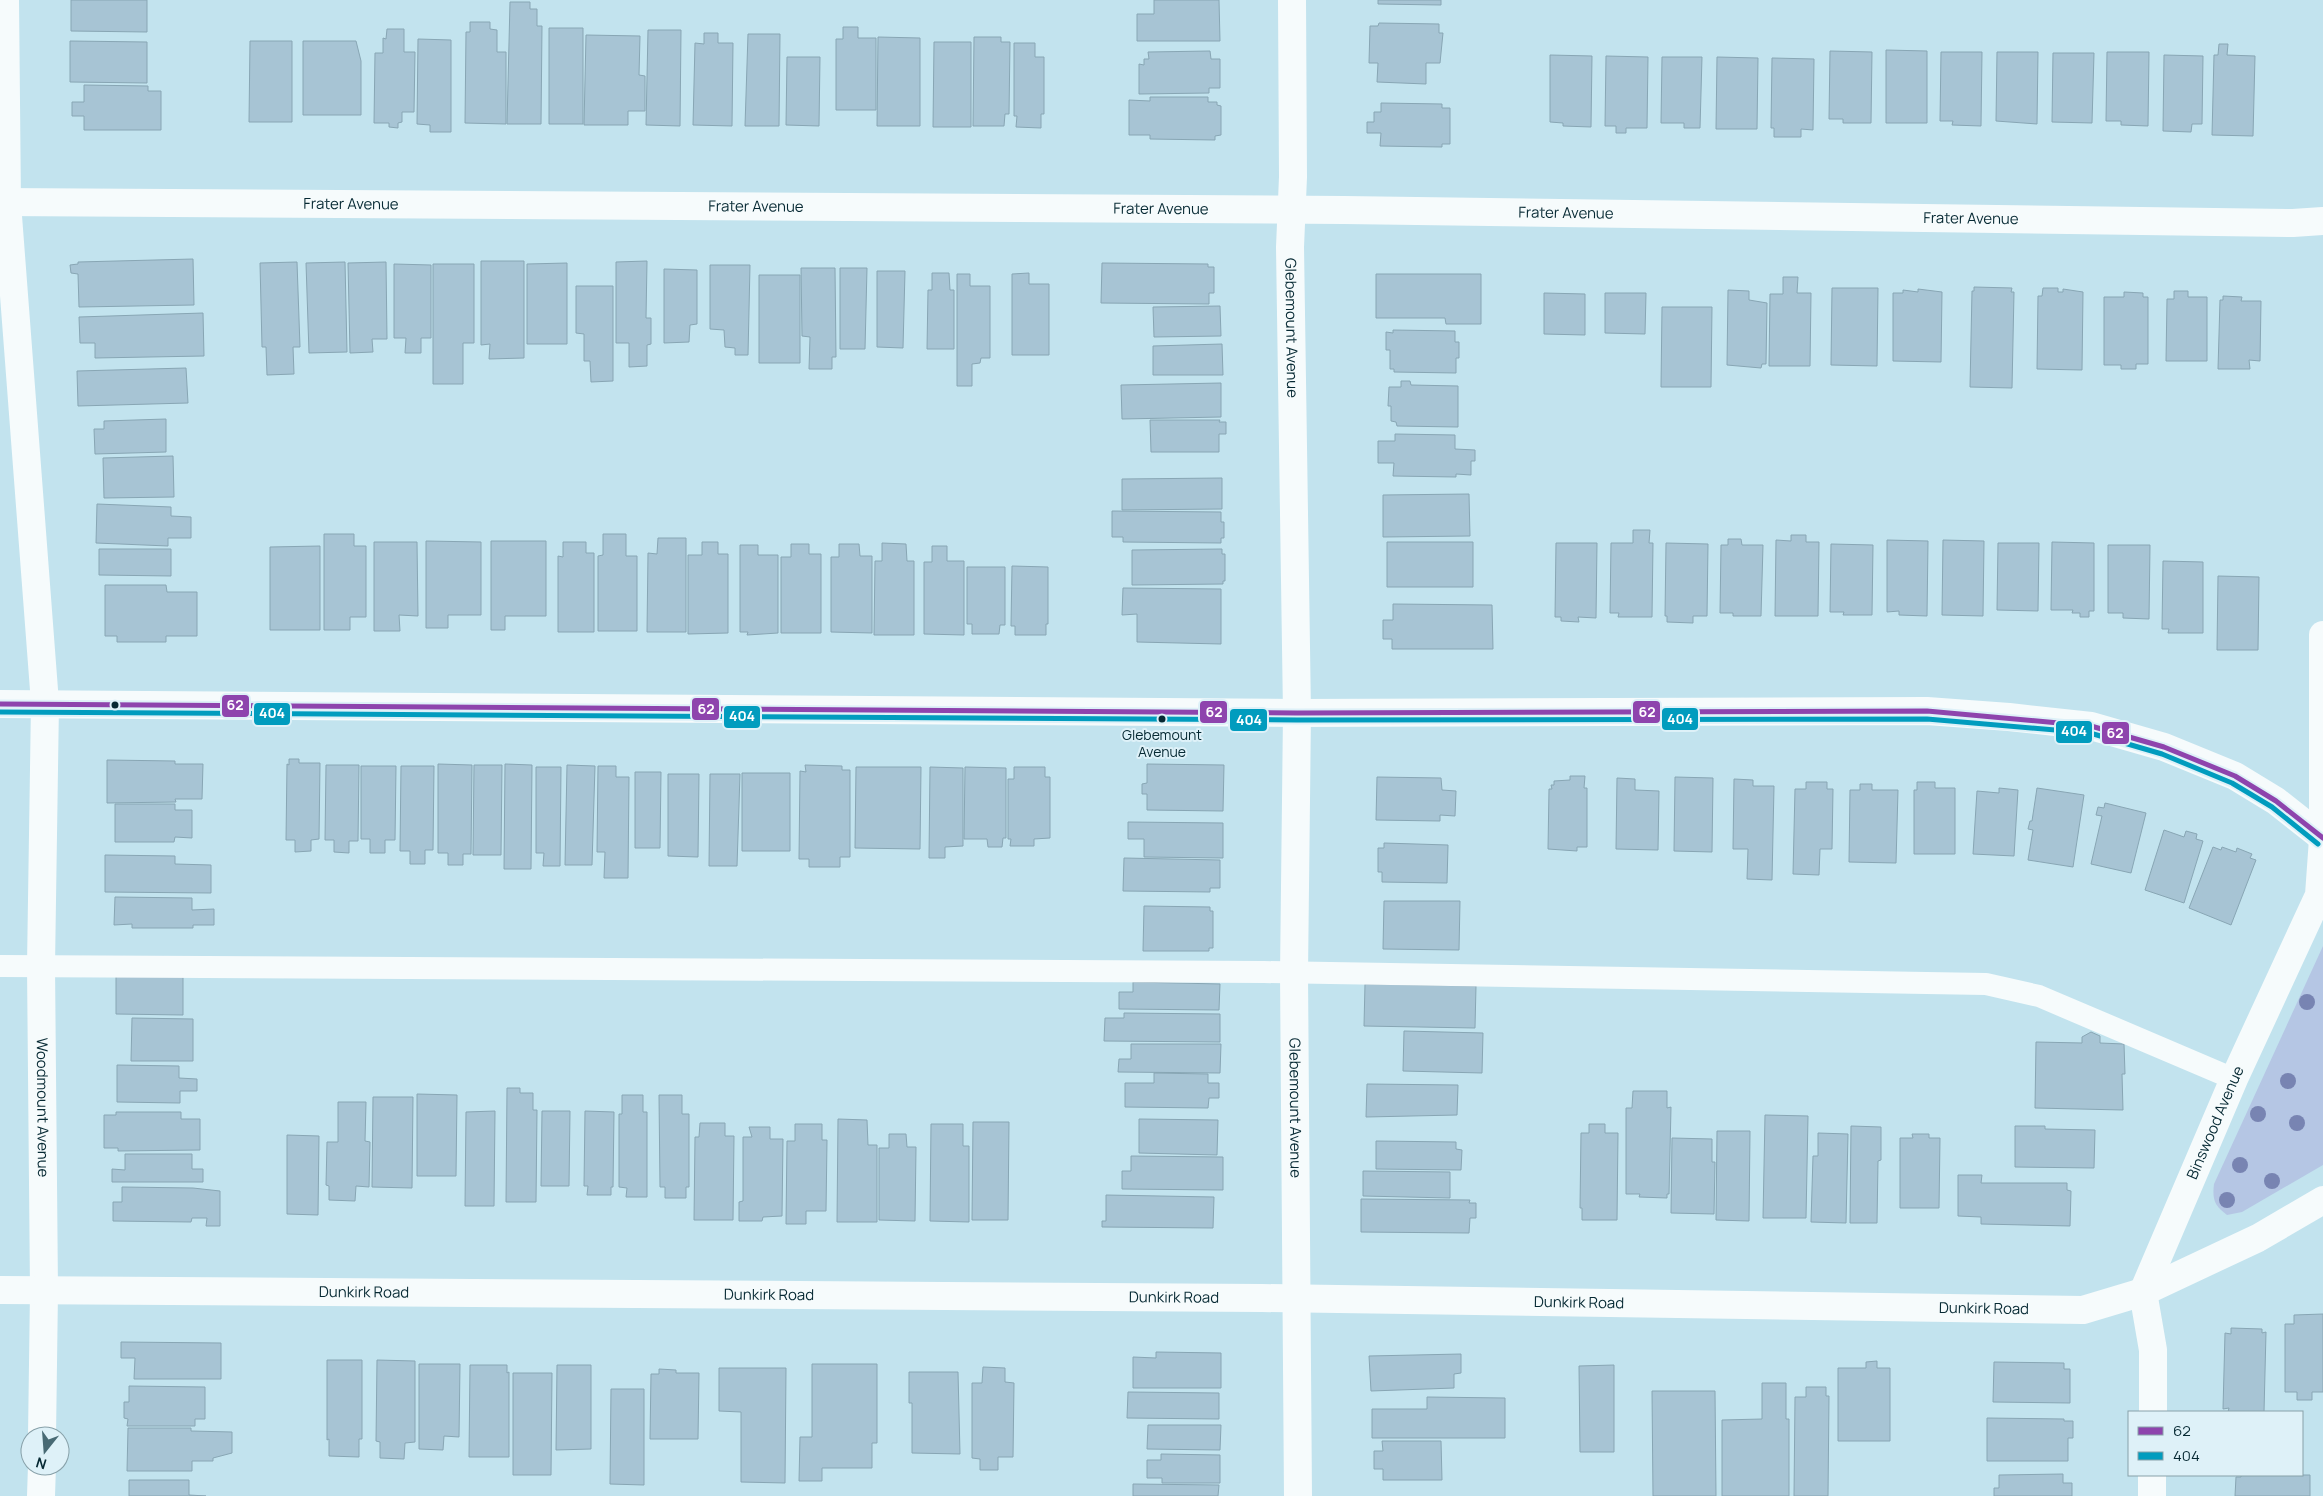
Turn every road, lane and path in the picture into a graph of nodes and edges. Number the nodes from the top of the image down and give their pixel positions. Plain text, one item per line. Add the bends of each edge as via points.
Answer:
1 (5, 0) edge
2 (1292, 0) edge
3 (4, 202) edge
4 (1292, 210) junction
5 (2323, 221) edge
6 (2323, 635) edge
7 (44, 703) junction
8 (0, 704) edge
9 (1296, 713) junction
10 (2323, 812) edge
11 (2323, 839) edge
12 (0, 966) edge
13 (41, 966) junction
14 (1294, 974) junction
15 (2234, 1079) junction
16 (2323, 1200) edge
17 (0, 1290) edge
18 (44, 1291) junction
19 (2143, 1292) junction
20 (1296, 1299) junction
21 (2153, 1411) edge
22 (42, 1426) edge
23 (42, 1476) edge
24 (2152, 1476) edge
25 (42, 1496) edge
26 (1298, 1496) edge
27 (2152, 1496) edge

1 - 3 street, Woodmount Avenue
2 - 4 street, Glebemount Avenue
3 - 4 street, Frater Avenue
3 - 7 street, Woodmount Avenue
4 - 5 street, Frater Avenue via 2293,224
4 - 9 street, Glebemount Avenue
6 - 10 street
7 - 8 street
7 - 9 street
7 - 13 street, Woodmount Avenue
9 - 11 street via 1927,711 2091,726 2164,747 2234,776 2276,801
9 - 14 street, Glebemount Avenue
11 - 15 street, Binswood Avenue via 2319,895
12 - 13 lane
13 - 14 lane
13 - 18 street, Woodmount Avenue
14 - 15 lane via 1986,984 2039,996
14 - 20 street, Glebemount Avenue
15 - 19 street, Binswood Avenue
16 - 19 street, Dunkirk Road via 2258,1238
17 - 18 street, Dunkirk Road
18 - 20 street, Dunkirk Road
18 - 22 street, Woodmount Avenue
19 - 20 street, Dunkirk Road via 2083,1310
19 - 21 street via 2153,1350
20 - 26 street, Glebemount Avenue
23 - 25 street
24 - 27 street

